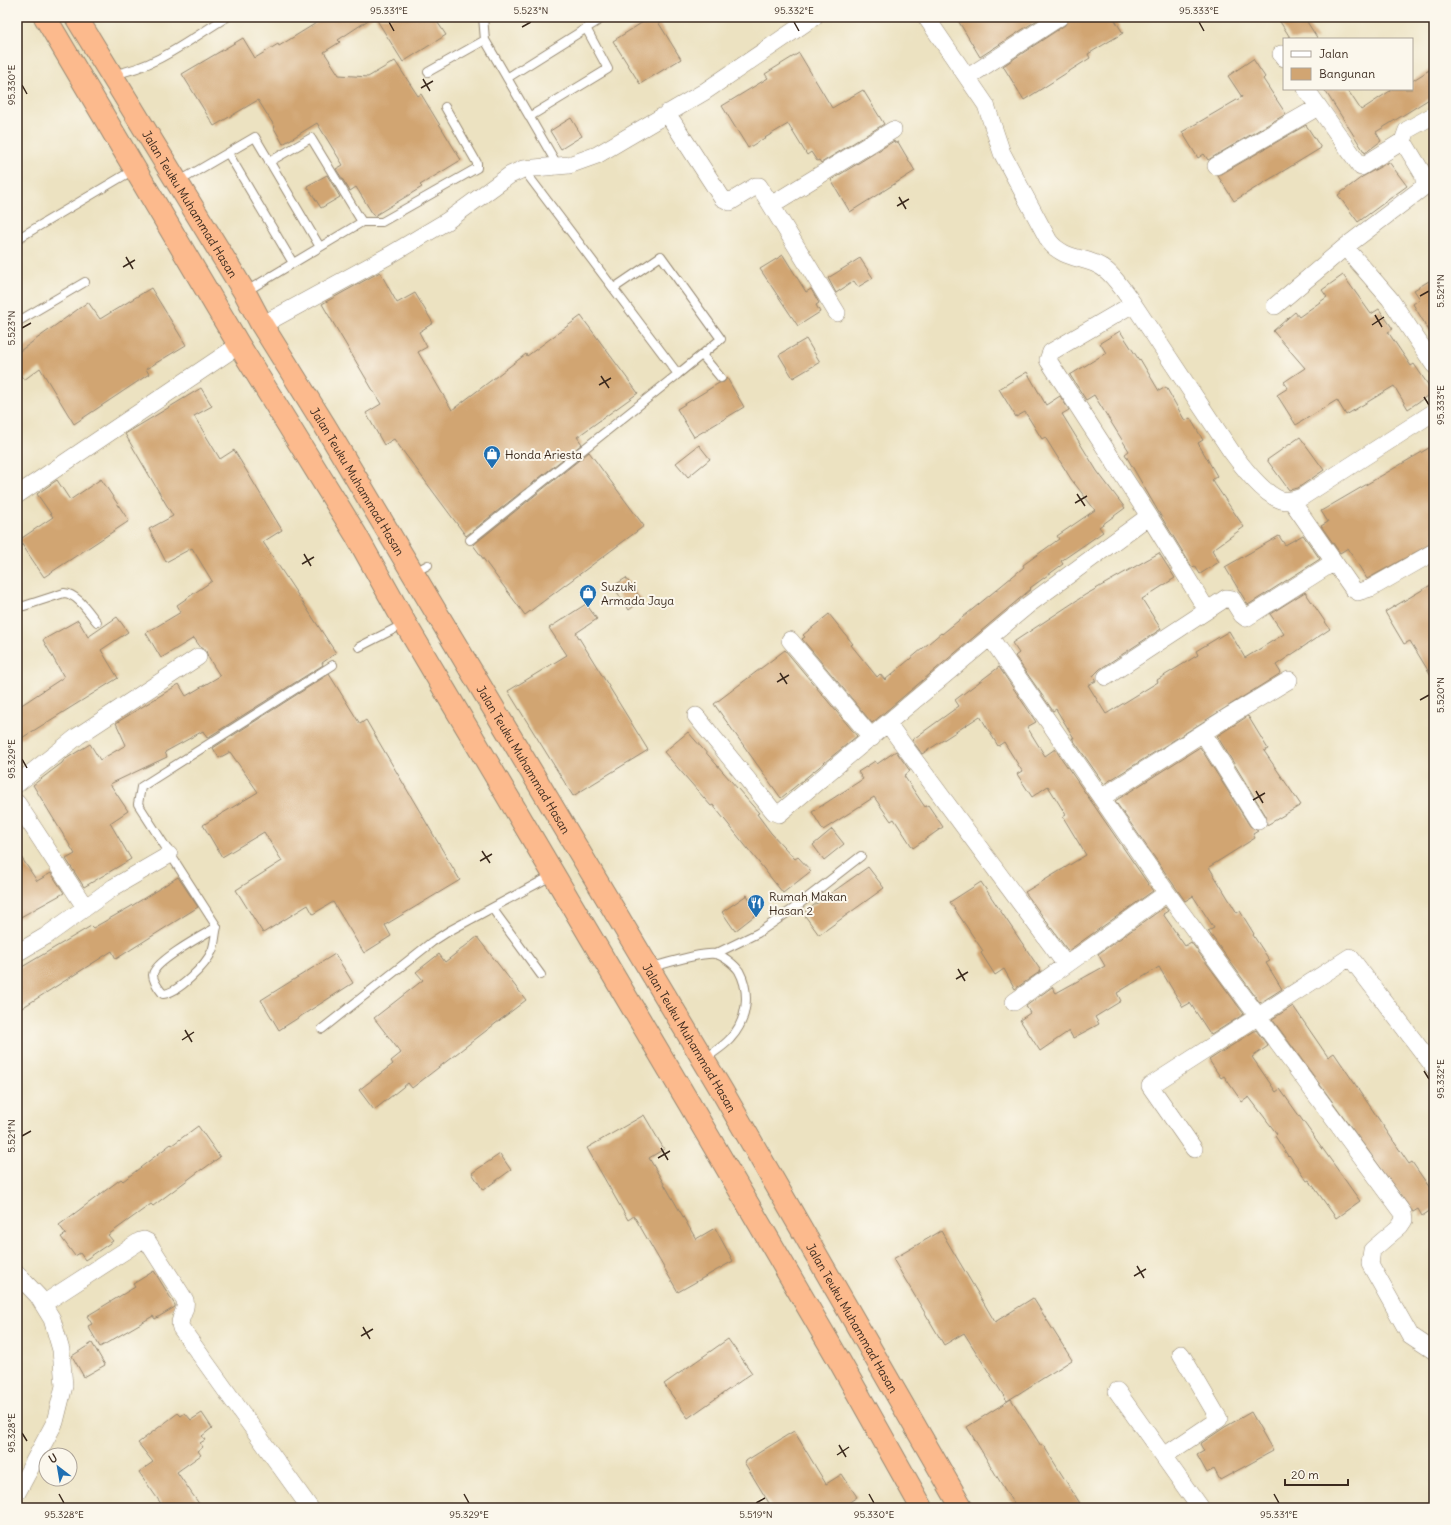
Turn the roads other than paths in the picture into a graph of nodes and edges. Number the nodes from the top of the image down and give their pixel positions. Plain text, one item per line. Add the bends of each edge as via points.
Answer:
1 (45, 17) edge
2 (76, 17) edge
3 (227, 17) edge
4 (483, 17) edge
5 (604, 17) edge
6 (814, 17) edge
7 (926, 17) edge
8 (1060, 17) edge
9 (586, 28) junction
10 (485, 40) junction
11 (428, 72) dead end
12 (111, 75) junction
13 (968, 77) junction
14 (507, 78) junction
15 (1307, 90) edge
16 (445, 107) dead end
17 (1318, 107) junction
18 (667, 114) junction
19 (1434, 115) edge
20 (530, 117) junction
21 (893, 130) dead end
22 (1403, 141) junction
23 (228, 152) junction
24 (269, 162) junction
25 (558, 166) junction
26 (1216, 166) dead end
27 (135, 169) junction
28 (523, 169) junction
29 (177, 183) junction
30 (771, 205) junction
31 (362, 222) junction
32 (17, 239) edge
33 (320, 247) junction
34 (1345, 247) junction
35 (294, 263) junction
36 (85, 282) dead end
37 (614, 288) junction
38 (245, 293) junction
39 (1133, 304) junction
40 (1275, 306) dead end
41 (837, 313) dead end
42 (17, 322) edge
43 (262, 325) junction
44 (239, 345) junction
45 (702, 355) junction
46 (1434, 365) edge
47 (678, 374) junction
48 (720, 378) dead end
49 (1434, 412) edge
50 (325, 426) junction
51 (298, 443) junction
52 (17, 495) edge
53 (1291, 500) junction
54 (1149, 516) junction
55 (470, 540) dead end
56 (1432, 558) edge
57 (1334, 562) junction
58 (17, 605) edge
59 (1207, 610) junction
60 (97, 622) dead end
61 (405, 623) junction
62 (990, 637) junction
63 (790, 640) dead end
64 (359, 647) dead end
65 (198, 657) dead end
66 (332, 665) dead end
67 (1106, 676) dead end
68 (1289, 680) dead end
69 (696, 716) dead end
70 (888, 724) junction
71 (1203, 733) junction
72 (872, 738) junction
73 (17, 784) edge
74 (1100, 798) junction
75 (17, 803) edge
76 (1258, 820) dead end
77 (169, 855) junction
78 (860, 856) dead end
79 (554, 875) junction
80 (1167, 893) junction
81 (85, 907) junction
82 (492, 908) junction
83 (217, 926) junction
84 (17, 953) edge
85 (715, 954) junction
86 (1066, 965) junction
87 (648, 968) junction
88 (541, 975) dead end
89 (1014, 1002) dead end
90 (1258, 1016) junction
91 (322, 1029) dead end
92 (704, 1060) junction
93 (1434, 1067) edge
94 (722, 1091) junction
95 (690, 1105) junction
96 (1194, 1149) dead end
97 (17, 1274) edge
98 (43, 1304) junction
99 (1434, 1350) edge
100 (1181, 1354) dead end
101 (1117, 1391) dead end
102 (1164, 1456) junction
103 (17, 1493) edge
104 (310, 1508) edge
105 (922, 1508) edge
106 (962, 1508) edge
107 (1200, 1508) edge

1 - 27 highway
2 - 12 highway, Jalan Teuku Muhammad Hasan
3 - 12 lane via 160,59 133,71
4 - 10 lane
5 - 9 lane
6 - 18 street via 704,92
7 - 13 street
8 - 13 street
9 - 14 lane
9 - 20 lane via 608,69
10 - 11 lane
10 - 14 lane
12 - 29 highway, Jalan Teuku Muhammad Hasan
13 - 39 street via 986,105 1002,153 1049,241 1062,253 1098,265 1107,271
14 - 20 lane
15 - 17 street
16 - 31 lane via 477,162 477,168 382,222
17 - 22 street via 1361,167
17 - 26 street
18 - 25 street via 597,155
18 - 30 street via 722,198 730,202 759,186
19 - 22 street via 1407,130
20 - 25 lane
21 - 30 street
22 - 34 street via 1423,174 1425,186
23 - 24 lane via 255,137
23 - 29 lane
23 - 35 lane
24 - 31 lane via 311,138
24 - 33 lane
25 - 28 street
27 - 32 lane
27 - 44 highway
28 - 37 lane
28 - 43 street via 510,175 448,220 390,255
29 - 38 highway, Jalan Teuku Muhammad Hasan
30 - 41 street
31 - 33 lane
33 - 35 lane
34 - 40 street
34 - 46 street via 1390,299
35 - 38 lane
36 - 42 lane
37 - 45 lane via 661,256 720,337 720,340
37 - 47 lane
38 - 43 highway, Jalan Teuku Muhammad Hasan
39 - 53 street via 1244,468 1273,495 1281,500
39 - 54 street via 1051,352 1048,360
43 - 50 highway, Jalan Teuku Muhammad Hasan
44 - 51 highway
44 - 52 street
45 - 47 lane
45 - 48 lane
47 - 55 lane
49 - 53 street via 1302,497
50 - 51 highway
50 - 87 highway, Jalan Teuku Muhammad Hasan via 420,569
51 - 61 highway via 356,535
53 - 57 street
54 - 59 street
54 - 62 street via 1028,605
56 - 57 street via 1358,592 1353,589
57 - 59 street via 1246,618 1230,597
58 - 60 lane via 24,606 69,593
59 - 67 street
61 - 64 lane
61 - 79 highway
62 - 70 street
62 - 74 street
63 - 72 street
65 - 73 street via 78,736
66 - 77 lane via 141,787 138,804
68 - 71 street
69 - 72 street via 776,814 782,812
70 - 72 street
70 - 86 street
71 - 74 street
71 - 76 street
74 - 80 street
75 - 81 street
77 - 81 street
77 - 83 lane
78 - 85 lane via 758,933
79 - 82 lane
79 - 95 highway
80 - 86 street
80 - 90 street
81 - 84 street via 46,936
82 - 88 lane
82 - 91 lane via 432,942
83 - 83 lane via 168,957 154,970 153,976 163,994 176,990 205,963 212,950
85 - 87 lane
85 - 92 lane via 736,967 745,982 745,1008 730,1039
86 - 89 street
87 - 92 highway, Jalan Teuku Muhammad Hasan
90 - 93 street via 1350,957
90 - 96 street via 1150,1086
90 - 99 street via 1403,1213 1404,1220 1400,1226 1372,1250 1370,1264 1410,1335
92 - 94 highway, Jalan Teuku Muhammad Hasan
94 - 95 highway
94 - 106 highway, Jalan Teuku Muhammad Hasan
95 - 105 highway
97 - 98 street
98 - 103 street via 52,1319 60,1350 64,1386 55,1422
98 - 104 street via 140,1241 148,1242 185,1300 186,1309 180,1321 181,1328
100 - 102 street via 1219,1419
101 - 102 street
102 - 107 street

